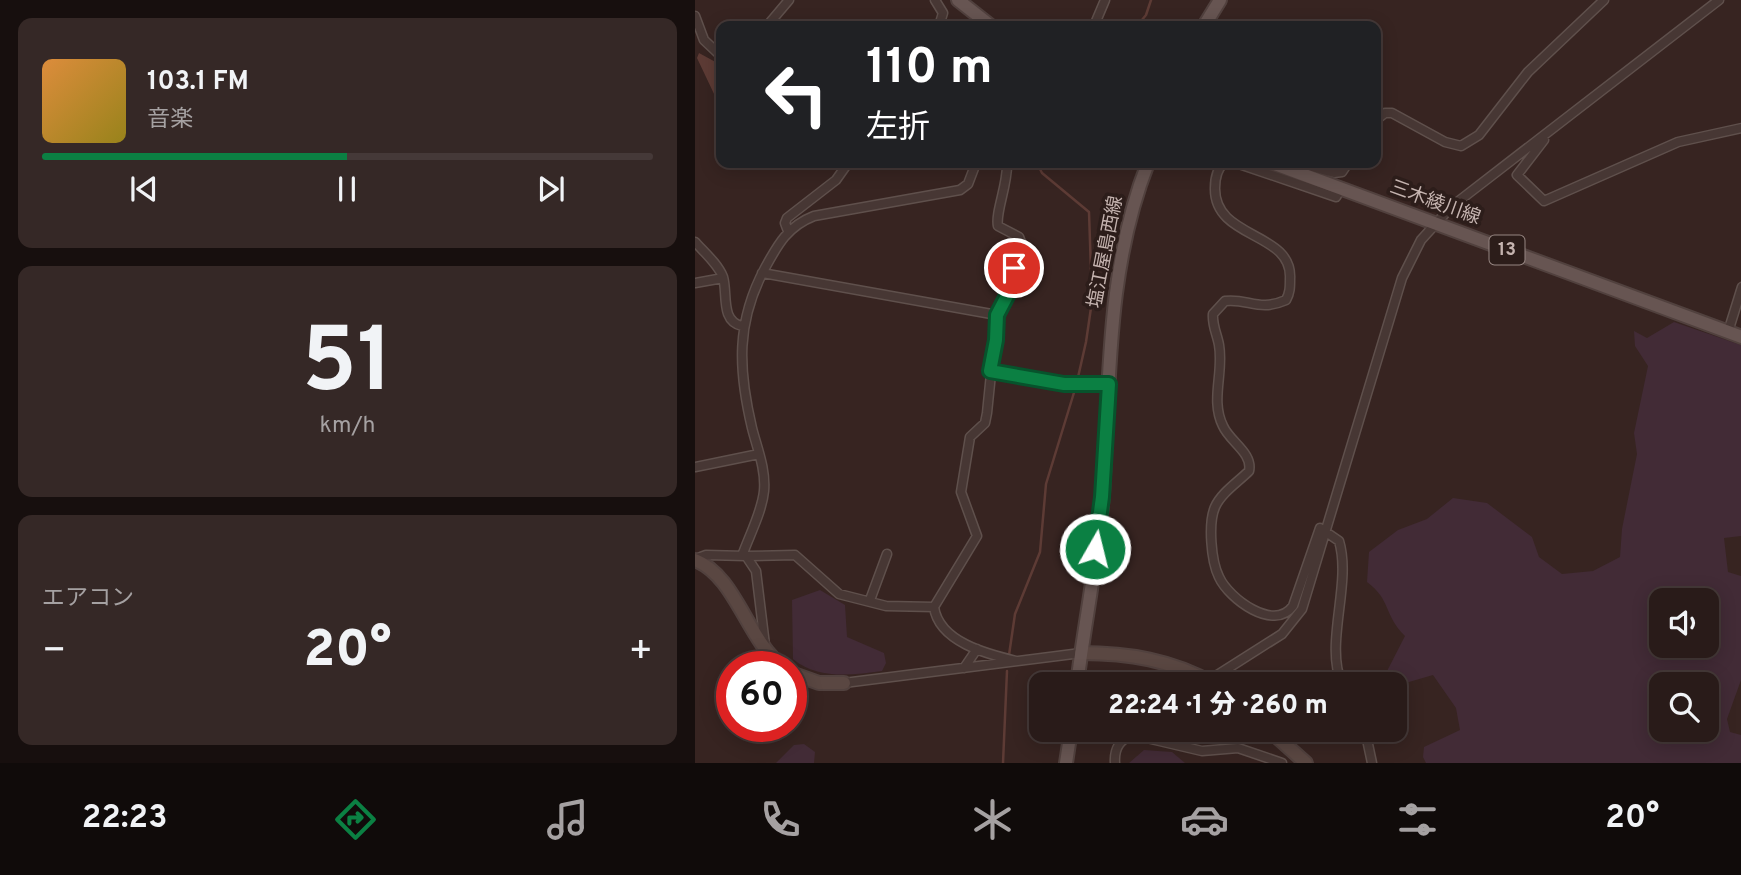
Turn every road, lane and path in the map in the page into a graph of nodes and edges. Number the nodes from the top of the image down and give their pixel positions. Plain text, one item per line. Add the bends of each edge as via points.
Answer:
1 (789, 0) edge
2 (957, 0) edge
3 (1105, 0) edge
4 (1220, 0) edge
5 (1604, 0) edge
6 (1719, 0) edge
7 (940, 2) edge
8 (695, 16) edge
9 (771, 21) edge
10 (940, 21) edge
11 (984, 21) edge
12 (1096, 21) edge
13 (1207, 21) edge
14 (716, 51) edge
15 (1381, 116) edge
16 (1741, 128) edge
17 (1542, 137) junction
18 (845, 168) edge
19 (974, 168) edge
20 (1007, 168) edge
21 (1146, 168) edge
22 (1221, 168) edge
23 (1251, 168) edge
24 (1301, 168) edge
25 (1310, 168) edge
26 (1345, 168) edge
27 (1341, 188) junction
28 (1436, 223) junction
29 (788, 231) junction
30 (695, 242) edge
31 (762, 273) junction
32 (723, 278) junction
33 (695, 283) edge
34 (1741, 287) edge
35 (997, 315) junction
36 (742, 326) junction
37 (1727, 332) junction
38 (1741, 337) edge
39 (990, 371) junction
40 (1109, 384) junction
41 (759, 454) junction
42 (695, 467) edge
43 (1325, 531) junction
44 (887, 554) dead end
45 (744, 556) junction
46 (695, 560) edge
47 (870, 600) junction
48 (934, 607) junction
49 (765, 649) joint
50 (977, 649) junction
51 (1081, 653) junction
52 (1016, 661) junction
53 (963, 668) junction
54 (1079, 672) edge
55 (1182, 672) edge
56 (1227, 672) edge
57 (1341, 672) edge
58 (807, 679) edge
59 (844, 683) joint
60 (1069, 742) edge
61 (1282, 742) edge
62 (1368, 742) edge
63 (1066, 763) edge
64 (1115, 763) edge
65 (1282, 763) edge
66 (1306, 763) edge
67 (1372, 763) edge

1 - 9 street
2 - 11 main road
3 - 12 street
4 - 13 main road
5 - 15 street via 1528,72 1479,135 1461,146 1392,113
6 - 17 street
7 - 10 street
8 - 14 street via 704,40
16 - 17 street via 1678,142 1544,201 1517,175 1545,141
17 - 28 street
18 - 29 street via 787,218
19 - 29 street via 960,190 814,216
20 - 35 street via 998,226 1021,242 1008,294
21 - 40 main road, 塩江屋島西線 via 1117,277
22 - 43 street via 1215,190 1222,213 1246,233 1279,250 1291,273 1286,300 1255,307 1225,301 1213,314 1220,356 1218,414 1228,437 1250,466 1213,513 1219,576 1235,596 1263,614 1277,617 1287,613 1320,527
23 - 27 street via 1336,197
24 - 27 main road, 三木綾川線 / 13
25 - 26 street via 1334,173
27 - 28 main road, 三木綾川線 / 13
28 - 37 main road, 三木綾川線 / 13
28 - 43 street via 1421,240 1402,278
29 - 31 street
30 - 32 street
31 - 35 street
31 - 36 street
32 - 33 street
32 - 36 street via 725,305 731,320
34 - 37 street
35 - 39 street
36 - 41 street via 743,368
37 - 38 main road, 三木綾川線 / 13
39 - 40 street via 1064,384
39 - 48 street via 985,423 970,437 961,492 977,536
40 - 51 main road, 塩江屋島西線 via 1102,497
41 - 42 street
41 - 45 street via 764,492
43 - 56 street via 1302,609 1271,641
43 - 57 street via 1341,546 1337,639
44 - 47 street
45 - 46 street via 706,555
45 - 47 street via 795,555 839,594
45 - 49 street via 756,571
46 - 49 street via 717,575
47 - 48 street via 886,606
48 - 50 street via 952,635
50 - 52 street
50 - 53 street
51 - 52 street
51 - 54 main road, 塩江屋島西線
51 - 55 street via 1134,654
52 - 53 street
53 - 59 street
58 - 59 street
60 - 63 main road
61 - 66 street
62 - 67 street
64 - 65 street via 1118,744 1134,735 1202,751 1238,748

